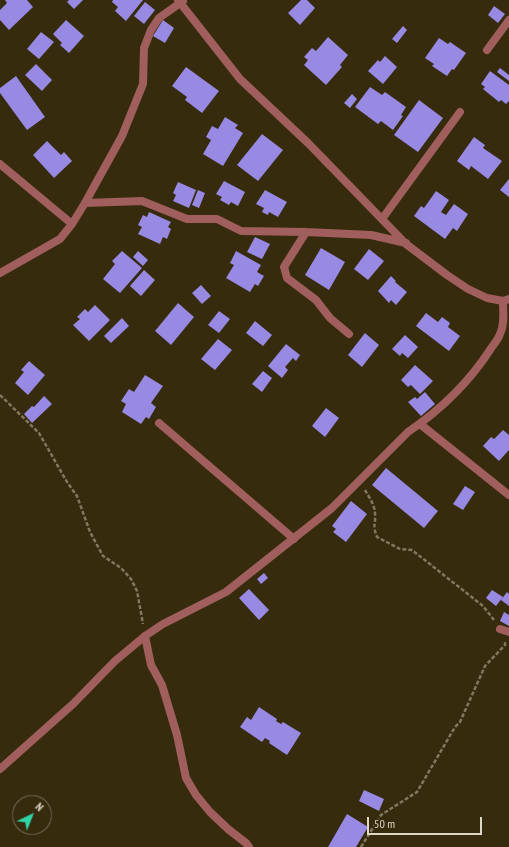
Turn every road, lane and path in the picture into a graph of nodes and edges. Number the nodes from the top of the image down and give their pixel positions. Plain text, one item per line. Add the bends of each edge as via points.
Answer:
1 (181, 1) edge
2 (509, 20) edge
3 (487, 50) dead end
4 (460, 112) dead end
5 (0, 164) edge
6 (85, 203) junction
7 (382, 219) junction
8 (72, 224) junction
9 (306, 232) junction
10 (406, 244) junction
11 (0, 273) edge
12 (506, 300) edge
13 (349, 334) dead end
14 (0, 395) edge
15 (159, 423) dead end
16 (420, 424) junction
17 (360, 480) junction
18 (509, 495) edge
19 (294, 540) junction
20 (500, 629) junction
21 (509, 632) edge
22 (145, 636) junction
23 (0, 769) edge
24 (249, 847) edge
25 (361, 847) edge

1 - 6 street via 158,18 151,30 144,48 143,84 122,136
1 - 7 street via 240,79 308,143
2 - 3 street
4 - 7 street
5 - 8 street
6 - 8 street
6 - 9 street via 142,201 187,219 217,219 241,231
7 - 10 street
8 - 11 street via 60,239
9 - 10 street via 371,235
9 - 13 street via 284,267 286,278 316,300 330,318
10 - 12 street via 468,289 487,298
12 - 16 street via 500,334 478,367
14 - 22 path via 39,433 78,496 90,532 103,556 121,568 131,579 137,591
15 - 19 street
16 - 17 street via 408,432
16 - 18 street
17 - 19 street
17 - 20 path via 374,506 376,515 373,528 377,537 400,549 412,550 483,606
19 - 22 street via 226,592
20 - 21 street
20 - 25 path via 505,644 485,666 460,722 455,726 417,792 381,815
22 - 23 street via 115,660 73,704
22 - 24 street via 151,665 162,685 177,735 186,778 210,812

